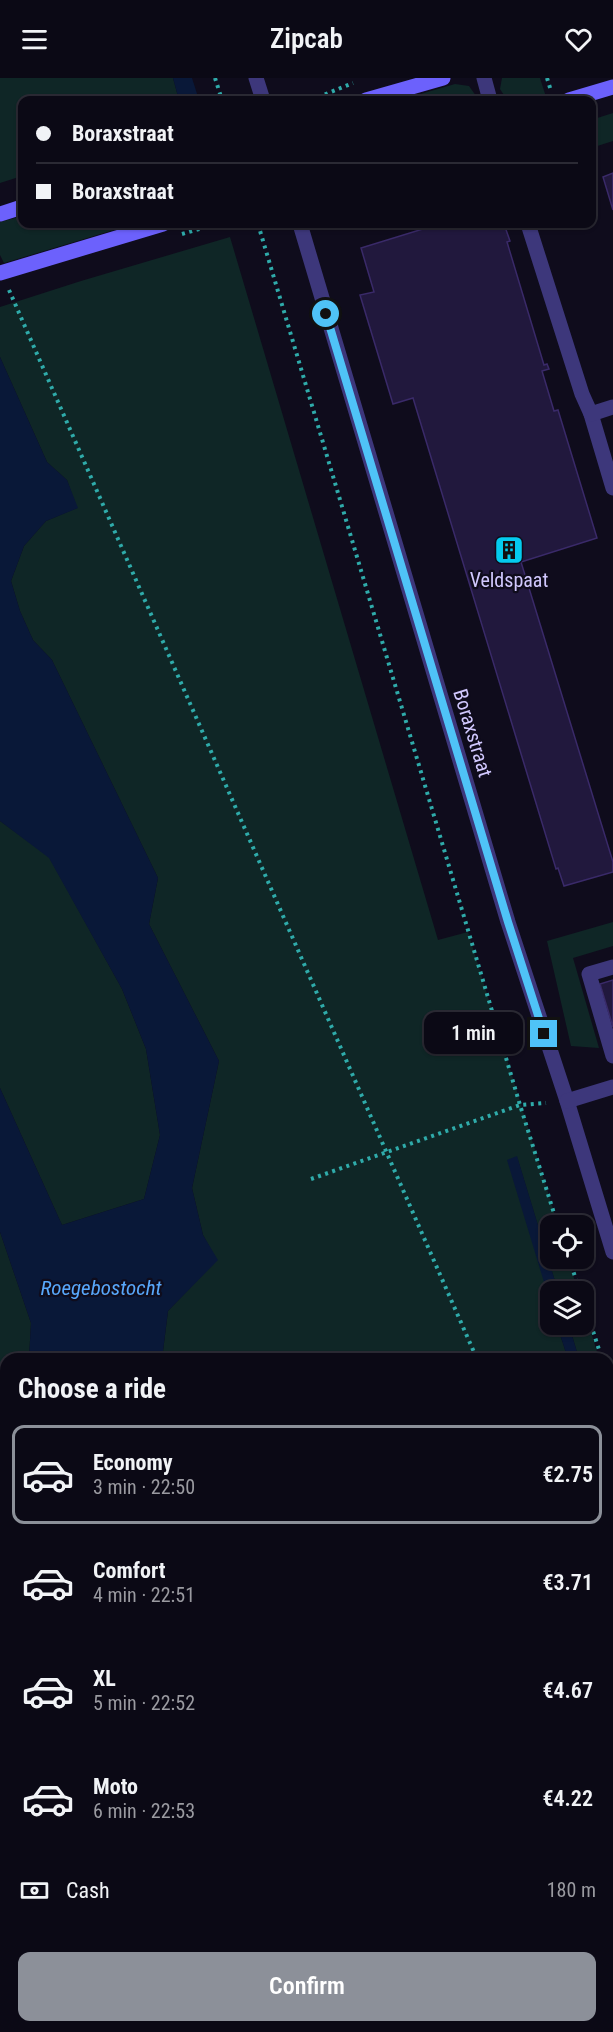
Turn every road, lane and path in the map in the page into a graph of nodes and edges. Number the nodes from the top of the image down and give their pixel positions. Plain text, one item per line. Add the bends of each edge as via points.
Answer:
1 (215, 78) edge
2 (256, 78) edge
3 (443, 78) edge
4 (484, 78) edge
5 (360, 81) dead end
6 (613, 87) edge
7 (221, 96) edge
8 (262, 96) edge
9 (320, 96) edge
10 (380, 96) edge
11 (489, 96) edge
12 (583, 96) edge
13 (18, 208) edge
14 (0, 214) edge
15 (149, 228) edge
16 (259, 228) edge
17 (301, 228) edge
18 (529, 228) edge
19 (1, 273) edge
20 (613, 407) edge
21 (591, 414) junction
22 (613, 488) edge
23 (613, 967) edge
24 (613, 1056) edge
25 (613, 1086) edge
26 (567, 1101) junction
27 (520, 1105) junction
28 (387, 1152) junction
29 (310, 1179) dead end
30 (555, 1215) edge
31 (613, 1252) edge
32 (594, 1334) edge
33 (474, 1353) edge
34 (600, 1353) edge

1 - 7 path
2 - 8 street
3 - 10 main road
4 - 11 street
5 - 9 path
6 - 12 main road
13 - 14 main road
15 - 19 main road
16 - 27 path
17 - 26 street, Boraxstraat via 508,922
18 - 21 street
19 - 28 path
20 - 21 street
21 - 22 street
23 - 24 street via 589,974
25 - 26 street
26 - 27 path
26 - 31 street, Boraxstraat
27 - 28 path
27 - 30 path
28 - 29 path
28 - 33 path
32 - 34 path

